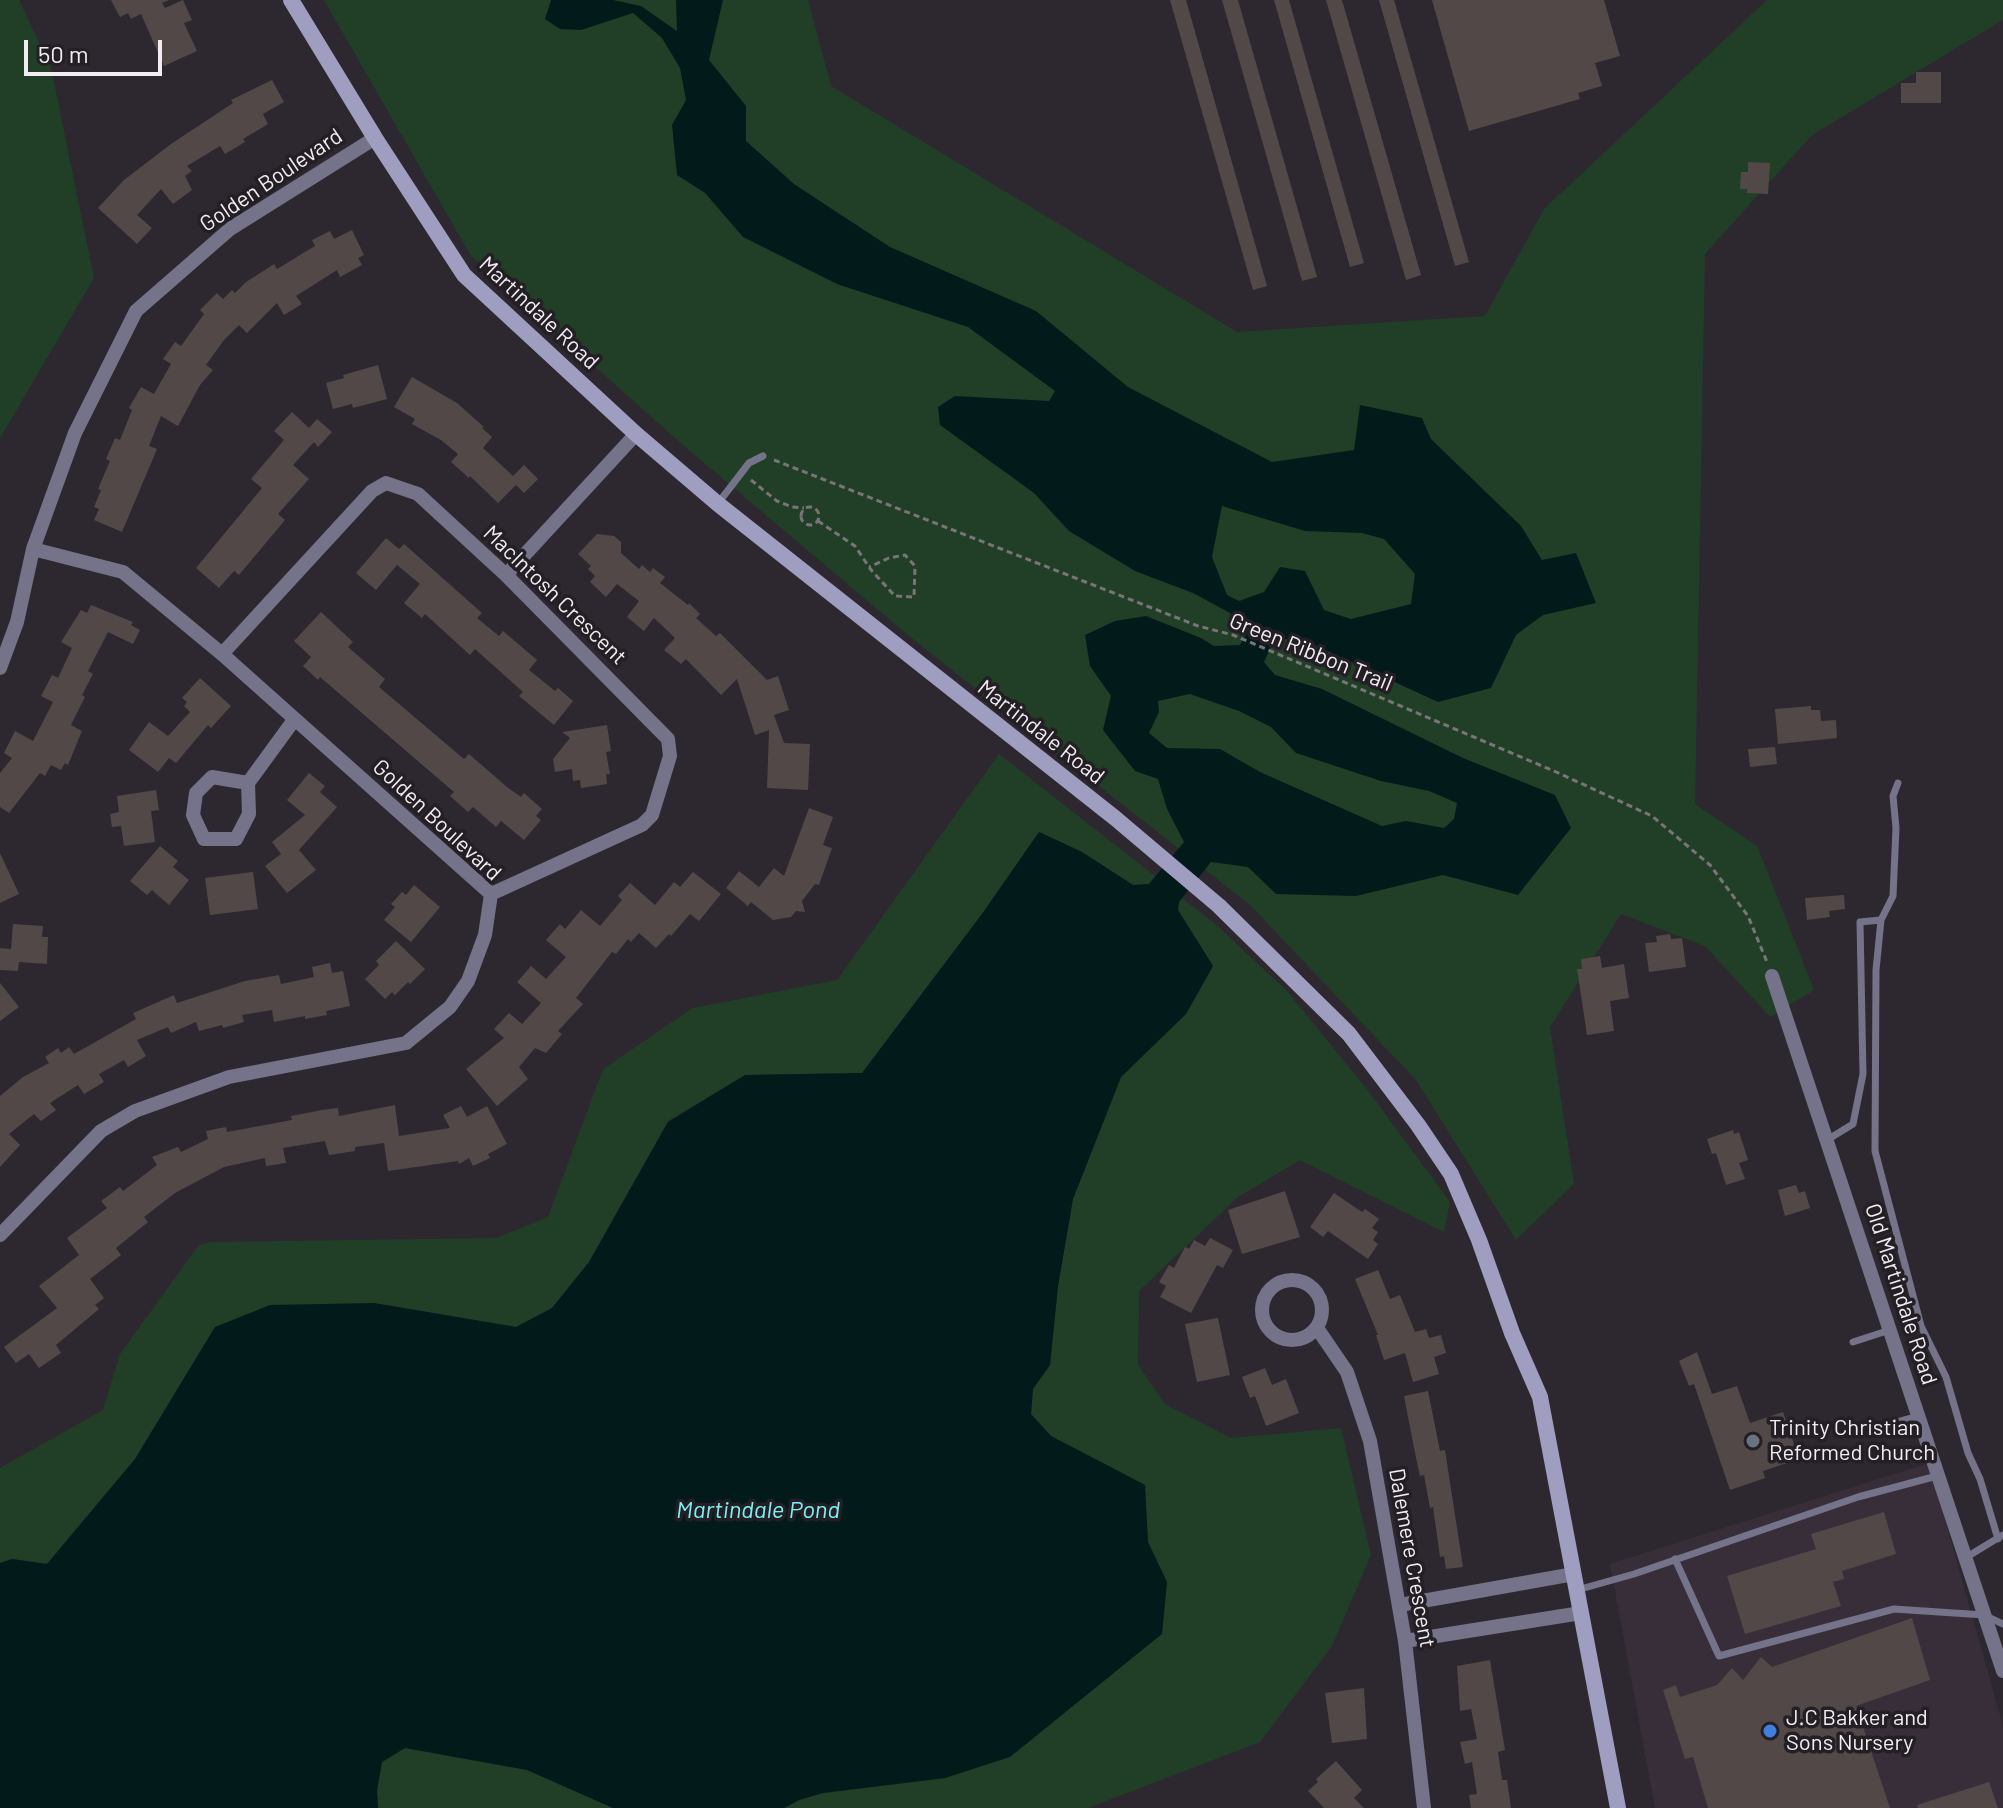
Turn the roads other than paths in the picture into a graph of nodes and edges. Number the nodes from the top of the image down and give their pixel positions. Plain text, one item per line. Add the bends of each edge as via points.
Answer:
1 (291, 0) edge
2 (375, 138) junction
3 (636, 434) junction
4 (763, 456) road end
5 (718, 504) junction
6 (33, 549) junction
7 (506, 575) junction
8 (222, 654) junction
9 (0, 668) edge
10 (294, 720) junction
11 (248, 783) junction
12 (1898, 783) dead end
13 (491, 894) junction
14 (1881, 920) junction
15 (1772, 976) road end
16 (1827, 1140) junction
17 (0, 1235) edge
18 (1317, 1328) junction
19 (1890, 1330) junction
20 (1853, 1342) dead end
21 (1918, 1416) junction
22 (1886, 1425) dead end
23 (1938, 1476) junction
24 (2000, 1537) edge
25 (1965, 1558) junction
26 (1675, 1559) junction
27 (1576, 1582) junction
28 (1400, 1605) junction
29 (1581, 1613) junction
30 (1984, 1615) junction
31 (2003, 1624) edge
32 (1405, 1641) junction
33 (2003, 1671) edge
34 (1424, 1808) edge
35 (1618, 1808) edge

1 - 2 main road, Martindale Road
2 - 3 main road, Martindale Road via 464,275
2 - 6 street, Golden Boulevard via 230,229 136,311 75,433
3 - 5 main road, Martindale Road
3 - 7 street
4 - 5 lane via 749,463
5 - 27 main road, Martindale Road via 1115,818 1219,906 1349,1034 1451,1174 1479,1240 1540,1397
6 - 8 street, Golden Boulevard via 123,572
6 - 9 street, Golden Boulevard via 17,622
7 - 8 street, MacIntosh Crescent via 418,494 386,483 372,491
7 - 13 street, MacIntosh Crescent via 660,730 668,739 670,756 652,815 642,825
8 - 10 street, Golden Boulevard
10 - 11 street
10 - 13 street, Golden Boulevard
11 - 11 street via 249,814 236,839 204,839 193,815 196,793 212,777
12 - 14 lane via 1893,796 1893,896
13 - 17 street, Golden Boulevard via 485,935 468,981 450,1007 406,1043 229,1077 135,1111 101,1131
14 - 16 lane via 1860,922 1863,1074 1853,1124
14 - 24 lane via 1875,1151 1921,1326 1946,1377
15 - 16 street, Old Martindale Road
16 - 19 street, Old Martindale Road
18 - 18 street via 1301,1339 1272,1333 1262,1306 1271,1288 1289,1280 1316,1291 1323,1309
18 - 28 street, Dalemere Crescent via 1347,1372 1370,1441
19 - 20 lane
19 - 21 street, Old Martindale Road
21 - 22 lane
21 - 23 street, Old Martindale Road
23 - 25 street, Old Martindale Road
23 - 26 lane via 1858,1497
24 - 25 lane
25 - 30 street, Old Martindale Road
26 - 27 lane
26 - 30 lane via 1719,1656 1894,1609
27 - 28 street
27 - 29 main road
28 - 32 street, Dalemere Crescent
29 - 32 street
29 - 35 main road
30 - 31 lane
30 - 33 street, Old Martindale Road
32 - 34 street, Dalemere Crescent

